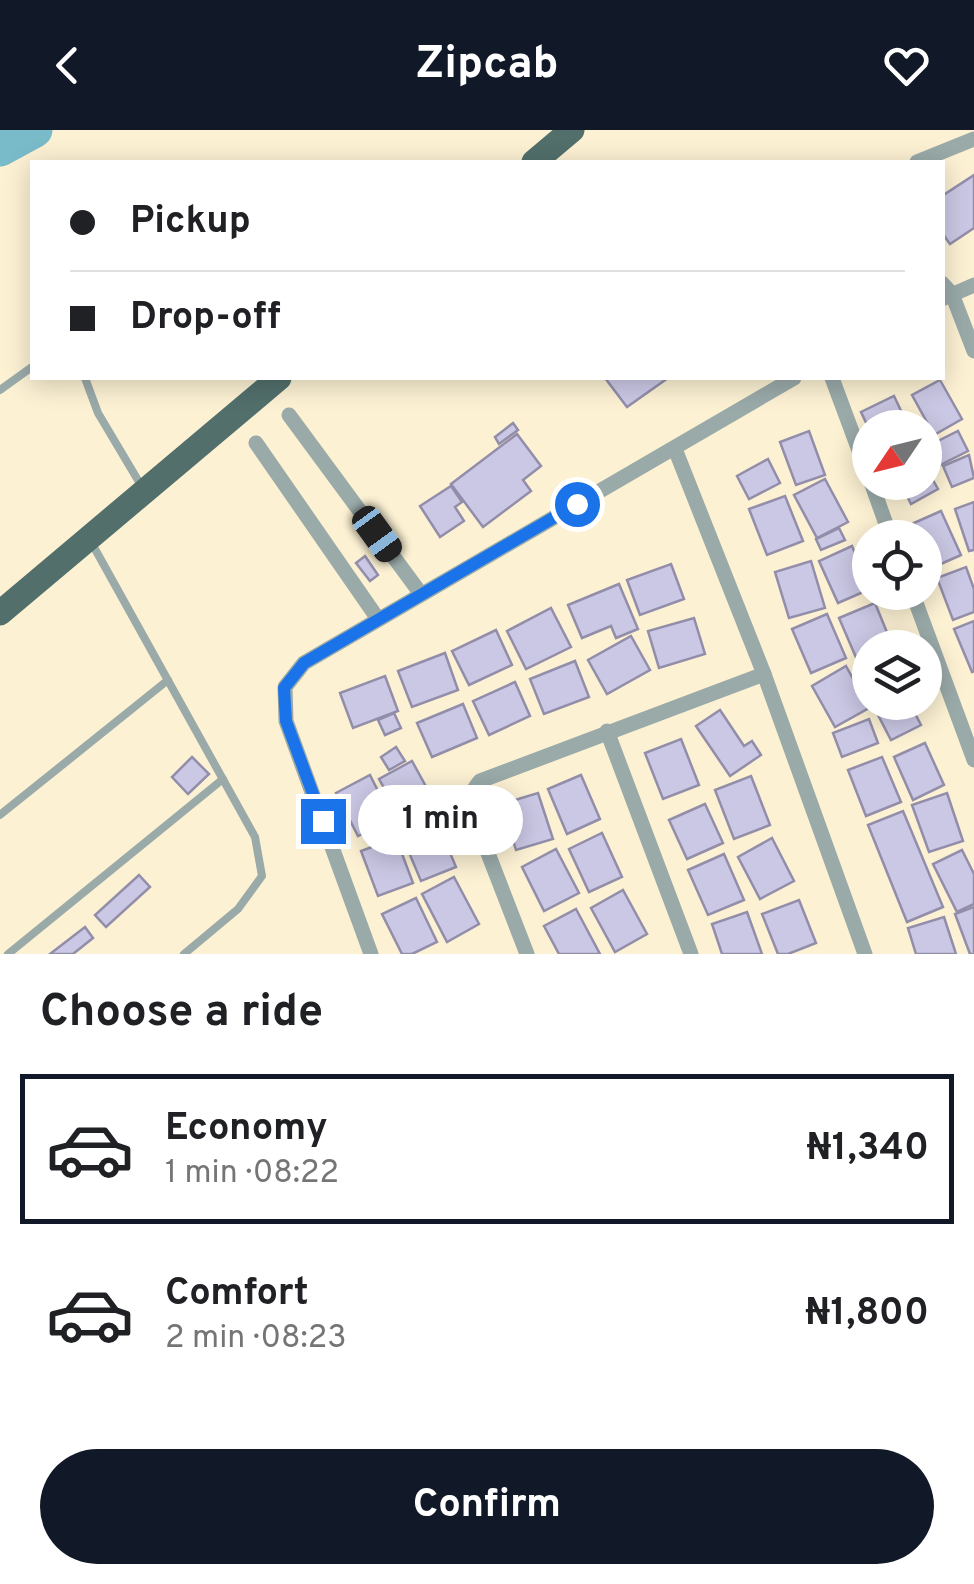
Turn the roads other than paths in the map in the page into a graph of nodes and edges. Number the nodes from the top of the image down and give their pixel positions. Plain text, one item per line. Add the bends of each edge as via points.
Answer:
1 (559, 134) edge
2 (974, 139) edge
3 (536, 160) edge
4 (921, 160) edge
5 (974, 285) edge
6 (946, 292) edge
7 (974, 352) edge
8 (30, 368) edge
9 (87, 380) edge
10 (277, 380) edge
11 (791, 380) edge
12 (833, 380) edge
13 (0, 390) edge
14 (289, 415) dead end
15 (852, 432) edge
16 (256, 443) dead end
17 (676, 449) junction
18 (144, 491) junction
19 (89, 538) junction
20 (420, 594) junction
21 (919, 610) edge
22 (0, 614) edge
23 (378, 619) junction
24 (764, 674) junction
25 (168, 680) junction
26 (607, 731) junction
27 (974, 760) edge
28 (224, 779) junction
29 (0, 815) edge
30 (8, 954) edge
31 (184, 954) edge
32 (371, 954) edge
33 (527, 954) edge
34 (690, 954) edge
35 (865, 954) edge

1 - 3 main road
2 - 4 street
5 - 6 street
6 - 7 street
8 - 13 lane
9 - 18 lane via 98,414
10 - 18 main road
11 - 17 street
12 - 15 street
14 - 20 street
16 - 23 street
17 - 20 street
17 - 24 street
18 - 19 main road
19 - 22 main road
19 - 25 lane
20 - 23 street
21 - 27 street
23 - 32 street via 304,663 284,688 286,721
24 - 26 street
24 - 35 street
25 - 28 lane
25 - 29 lane
26 - 33 street via 480,781 472,790 472,812
26 - 34 street
28 - 30 lane
28 - 31 lane via 255,837 262,876 238,909

